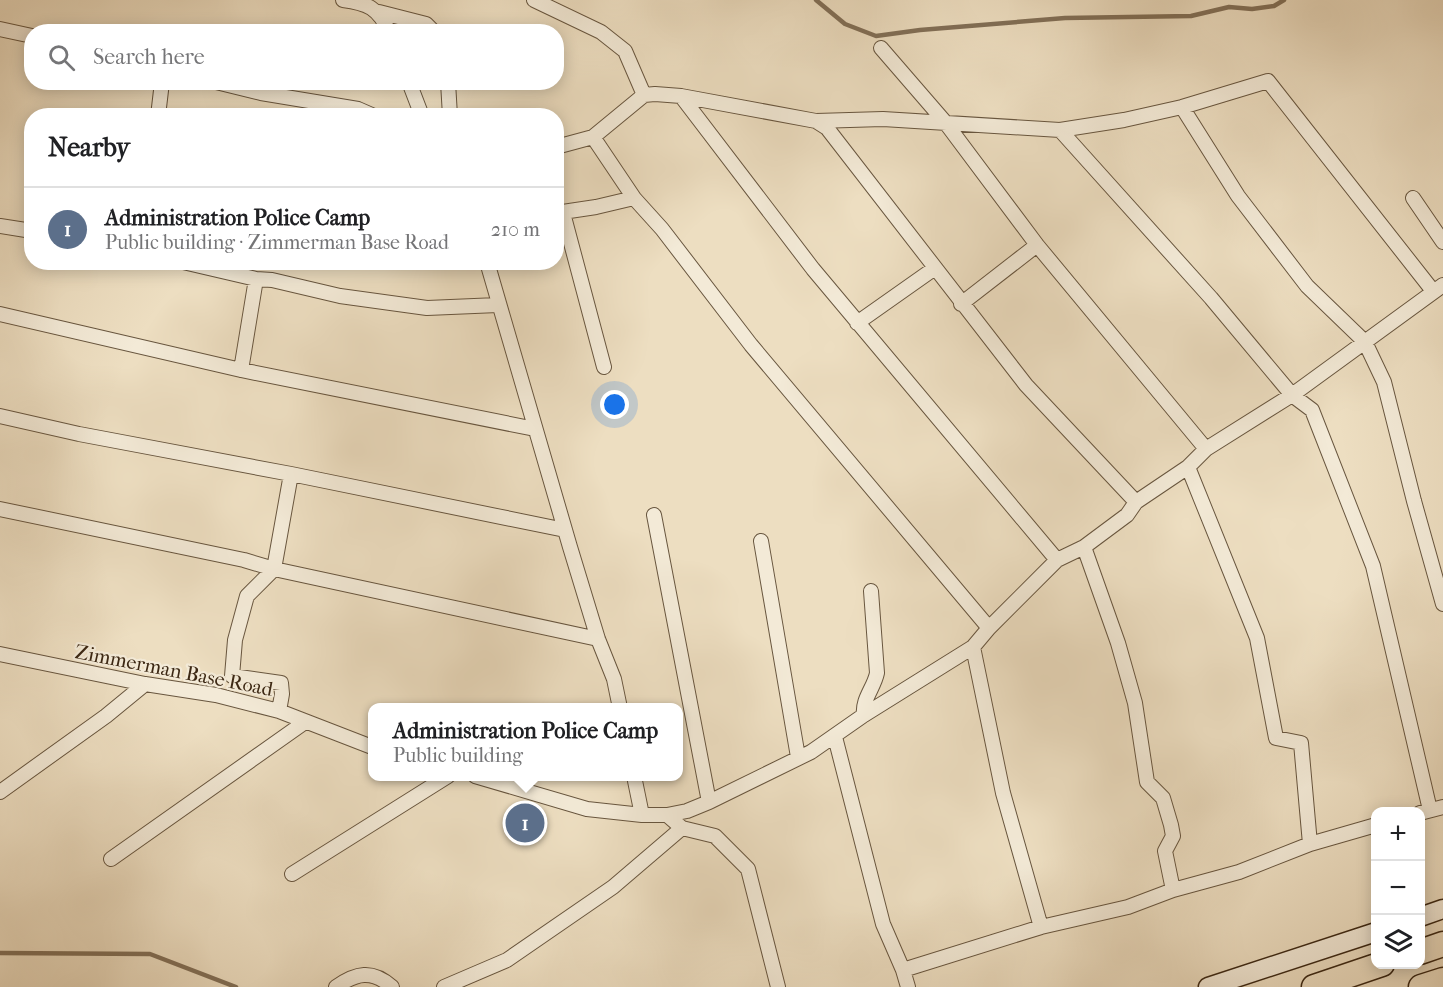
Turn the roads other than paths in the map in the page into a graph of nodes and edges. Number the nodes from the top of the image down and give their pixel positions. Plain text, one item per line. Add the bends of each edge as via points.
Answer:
1 (343, 0) edge
2 (534, 0) edge
3 (379, 12) junction
4 (384, 24) edge
5 (426, 24) edge
6 (0, 29) edge
7 (24, 34) edge
8 (881, 48) dead end
9 (161, 90) edge
10 (249, 90) edge
11 (412, 90) edge
12 (448, 90) edge
13 (644, 95) junction
14 (681, 96) junction
15 (1182, 107) junction
16 (159, 108) edge
17 (352, 108) edge
18 (419, 108) edge
19 (450, 108) edge
20 (816, 121) junction
21 (945, 122) junction
22 (1060, 130) junction
23 (593, 137) junction
24 (564, 145) edge
25 (634, 198) junction
26 (1413, 198) dead end
27 (564, 212) edge
28 (0, 225) edge
29 (564, 227) edge
30 (24, 230) edge
31 (1443, 242) edge
32 (1037, 245) junction
33 (935, 268) junction
34 (217, 270) edge
35 (489, 270) edge
36 (256, 279) junction
37 (1438, 288) edge
38 (961, 304) junction
39 (498, 305) junction
40 (0, 314) edge
41 (857, 323) junction
42 (1365, 342) junction
43 (604, 367) dead end
44 (241, 370) junction
45 (1292, 395) junction
46 (0, 416) edge
47 (535, 429) junction
48 (1206, 449) junction
49 (1188, 467) junction
50 (291, 474) junction
51 (1136, 502) junction
52 (0, 509) edge
53 (654, 515) dead end
54 (565, 530) junction
55 (761, 541) dead end
56 (1084, 547) junction
57 (1057, 560) junction
58 (274, 569) junction
59 (871, 591) dead end
60 (1443, 604) edge
61 (989, 628) junction
62 (598, 639) junction
63 (973, 647) junction
64 (0, 654) edge
65 (144, 684) junction
66 (619, 703) edge
67 (279, 711) junction
68 (864, 715) junction
69 (305, 722) junction
70 (835, 737) junction
71 (368, 746) edge
72 (798, 758) junction
73 (442, 781) edge
74 (489, 781) edge
75 (635, 781) edge
76 (0, 792) edge
77 (709, 802) junction
78 (1431, 810) edge
79 (642, 815) junction
80 (667, 815) junction
81 (1371, 826) edge
82 (682, 828) junction
83 (1310, 844) junction
84 (111, 859) dead end
85 (292, 874) dead end
86 (1173, 890) junction
87 (1443, 909) edge
88 (1425, 915) edge
89 (1041, 927) junction
90 (1371, 934) edge
91 (1443, 944) edge
92 (1425, 950) edge
93 (1371, 968) edge
94 (903, 970) junction
95 (1443, 980) edge
96 (336, 987) edge
97 (392, 987) edge
98 (444, 987) edge
99 (778, 987) edge
100 (908, 987) edge
101 (1208, 987) edge
102 (1314, 987) edge
103 (1421, 987) edge

1 - 3 street
2 - 13 street via 601,32 625,51
3 - 4 street
3 - 5 street
6 - 7 street
8 - 21 street
9 - 16 street
10 - 17 street
11 - 18 street
12 - 19 street
13 - 14 street
13 - 23 street
14 - 20 street
14 - 41 street
15 - 22 street
15 - 37 street via 1268,81
15 - 42 street via 1238,196 1307,286
20 - 21 street
20 - 33 street via 826,128
21 - 22 street
21 - 32 street
22 - 45 street
23 - 24 street
23 - 25 street
25 - 27 street
25 - 61 street via 751,345
26 - 31 street
28 - 30 street
29 - 43 street
32 - 38 street
32 - 48 street
33 - 38 street
33 - 41 street
34 - 36 street
35 - 39 street
36 - 39 street via 427,308
36 - 44 street
37 - 42 street
38 - 51 street via 1026,386
39 - 47 street
40 - 44 street
41 - 57 street
42 - 45 street
42 - 60 street via 1384,382
44 - 47 street
45 - 48 street
45 - 78 street via 1312,410 1373,566
46 - 50 street
47 - 54 street
48 - 49 street
49 - 51 street
49 - 83 street via 1257,638 1276,738 1301,743
50 - 54 street
50 - 58 street
51 - 56 street via 1127,515
52 - 58 street
53 - 77 street
54 - 62 street
55 - 72 street
56 - 57 street
56 - 86 street via 1136,703 1147,782 1163,798 1171,825 1173,836 1165,851
57 - 61 street
58 - 62 street
58 - 67 street via 247,596 235,640 232,676 281,683
59 - 68 street via 877,673 863,705
61 - 63 street
62 - 66 street
63 - 68 street
63 - 89 street via 1003,794
64 - 65 street, Zimmerman Base Road
65 - 67 street, Zimmerman Base Road via 216,695
65 - 76 street
67 - 69 street, Zimmerman Base Road
68 - 70 street
69 - 71 street, Zimmerman Base Road
69 - 84 street
70 - 72 street
70 - 94 street via 883,924
72 - 77 street
73 - 85 street
74 - 79 street via 587,808
75 - 79 street
77 - 80 street
79 - 80 street
80 - 82 street
81 - 83 street
82 - 98 street via 613,887 507,960
82 - 99 street via 715,837 748,869
83 - 86 street via 1239,872
86 - 89 street via 1128,907
87 - 88 main road
89 - 94 street
90 - 101 main road
91 - 92 highway
93 - 102 highway
94 - 100 street
95 - 103 highway
96 - 97 street via 359,975 375,975

